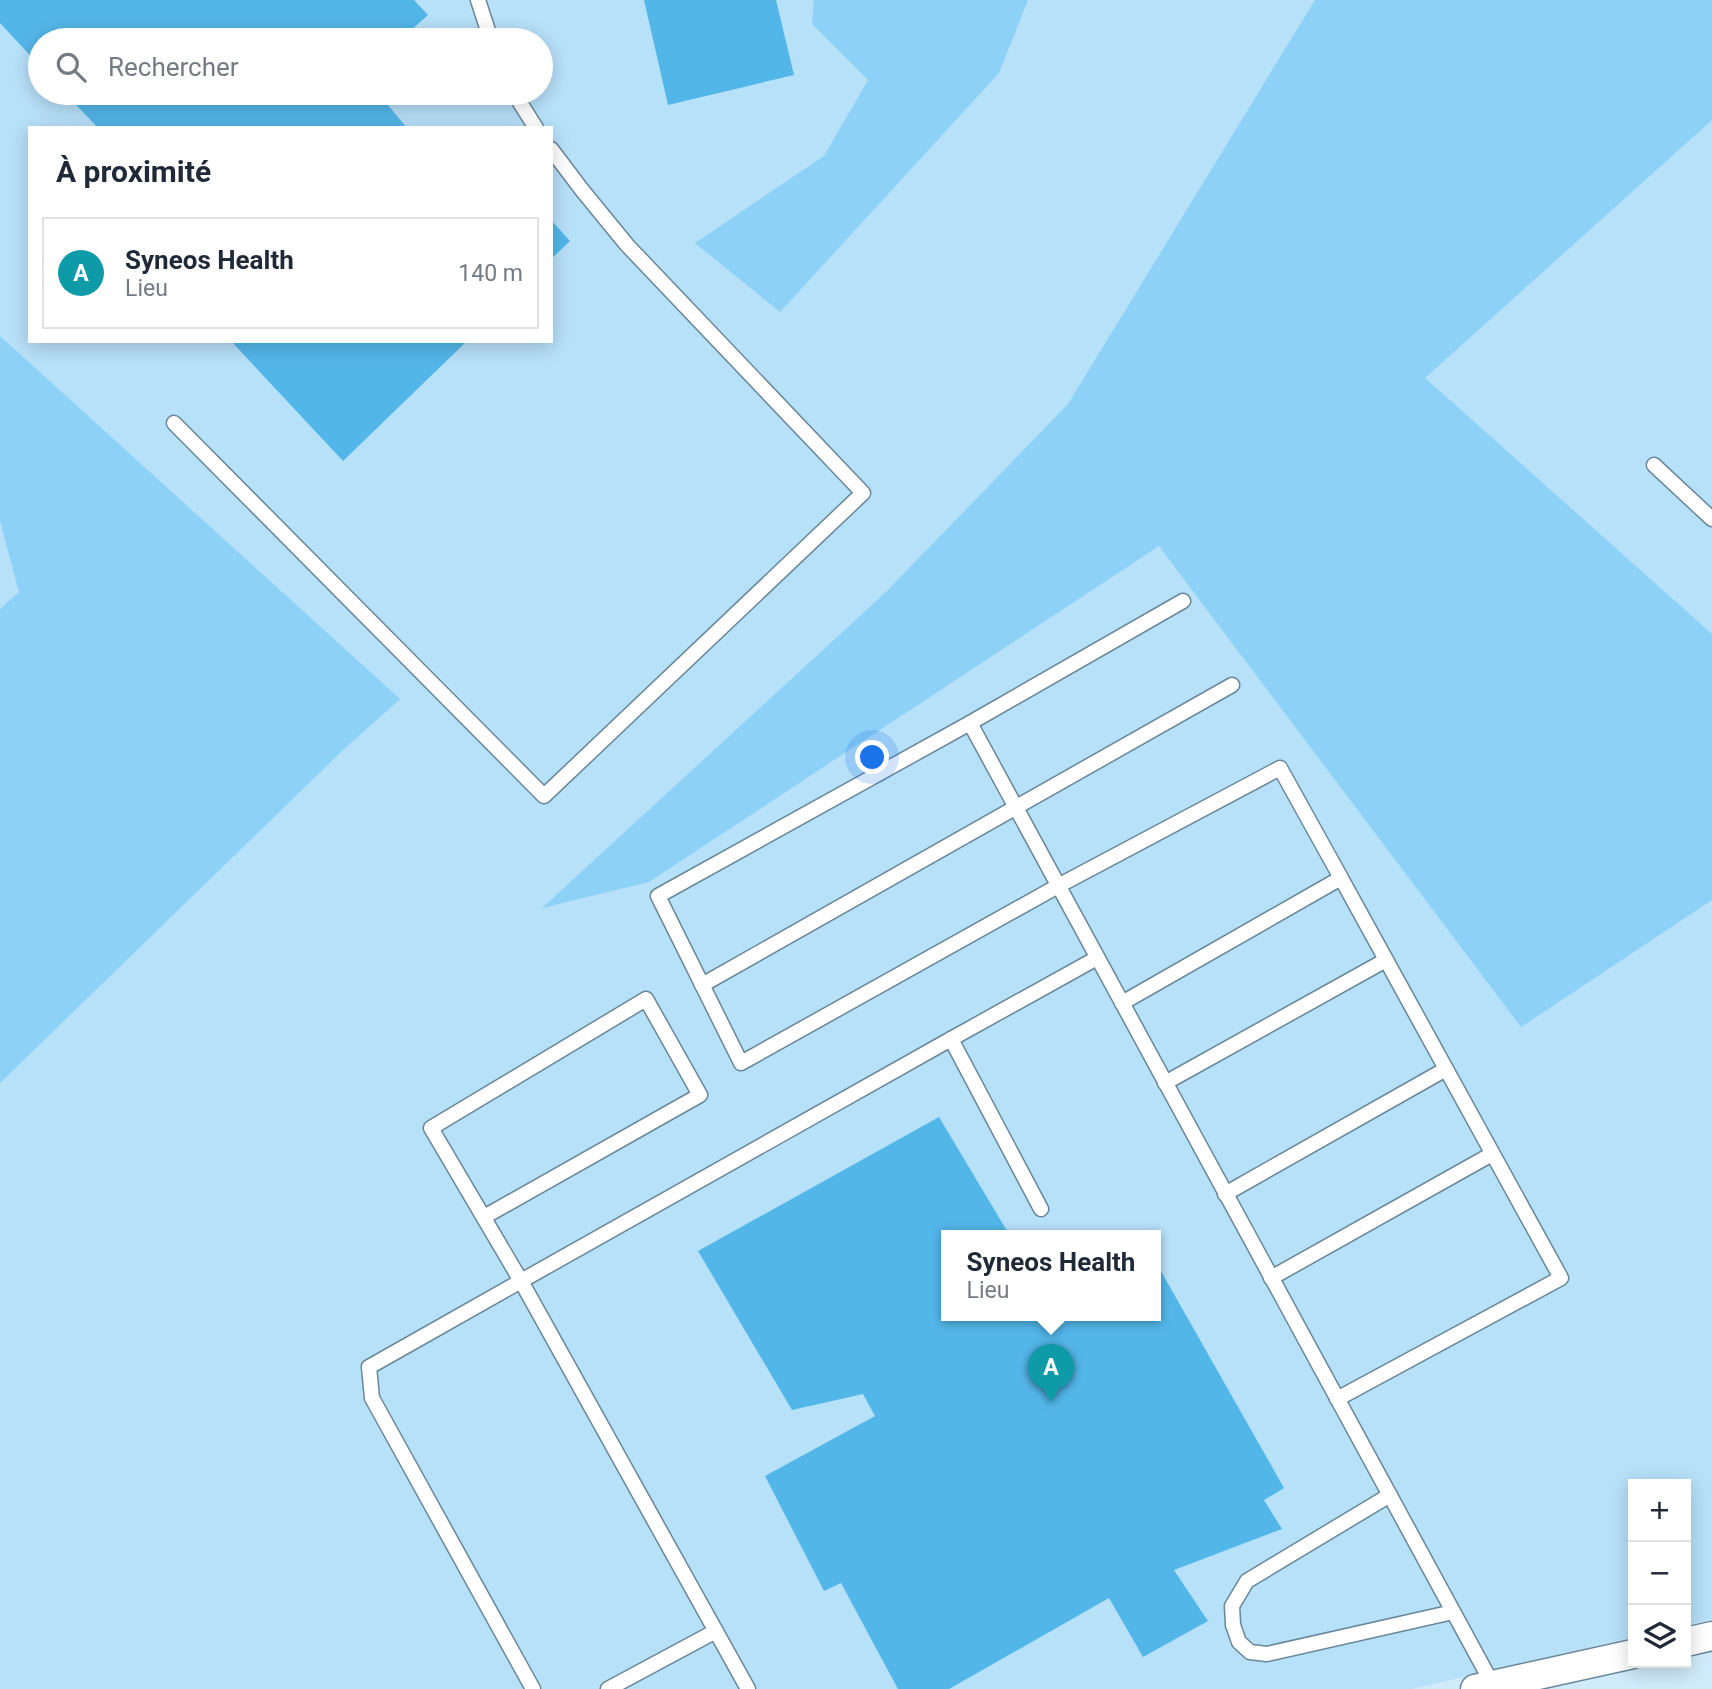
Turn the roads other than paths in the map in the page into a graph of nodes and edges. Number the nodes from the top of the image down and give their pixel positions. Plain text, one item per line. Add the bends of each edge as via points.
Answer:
1 (478, 0) edge
2 (488, 28) edge
3 (522, 105) edge
4 (535, 126) edge
5 (553, 152) edge
6 (174, 423) dead end
7 (1654, 465) dead end
8 (1712, 519) edge
9 (1182, 601) dead end
10 (1232, 685) dead end
11 (970, 723) junction
12 (1015, 807) junction
13 (1341, 878) junction
14 (1058, 886) junction
15 (1097, 958) junction
16 (1386, 960) junction
17 (702, 985) junction
18 (1122, 1003) junction
19 (951, 1039) junction
20 (1446, 1069) junction
21 (1165, 1083) junction
22 (1492, 1154) junction
23 (1225, 1194) junction
24 (1041, 1209) dead end
25 (484, 1217) junction
26 (1271, 1278) junction
27 (521, 1282) junction
28 (1337, 1399) junction
29 (1390, 1495) junction
30 (1453, 1612) junction
31 (716, 1631) junction
32 (1712, 1636) edge
33 (1691, 1641) edge
34 (1628, 1655) edge
35 (1484, 1687) edge
36 (533, 1689) edge
37 (608, 1689) edge
38 (748, 1689) edge

1 - 2 lane
3 - 4 lane
5 - 6 lane via 627,245 863,493 544,796
7 - 8 lane
9 - 11 lane
10 - 12 lane
11 - 12 lane
11 - 17 lane via 658,896
12 - 14 lane
12 - 17 lane
13 - 14 lane via 1280,768
13 - 16 lane
13 - 18 lane
14 - 15 lane
14 - 17 lane via 741,1063
15 - 18 lane
15 - 19 lane
16 - 20 lane
16 - 21 lane
18 - 21 lane
19 - 24 lane
19 - 27 lane
20 - 22 lane
20 - 23 lane
21 - 23 lane
22 - 26 lane
22 - 28 lane via 1561,1278
23 - 26 lane
25 - 25 lane via 430,1128 646,999 700,1095
25 - 27 lane
26 - 28 lane
27 - 31 lane
27 - 36 lane via 369,1367 372,1398
28 - 29 lane
29 - 30 lane
29 - 30 lane via 1247,1581 1232,1606 1239,1642 1250,1653 1267,1654
30 - 35 lane
31 - 37 lane
31 - 38 lane
32 - 33 street
34 - 35 street

